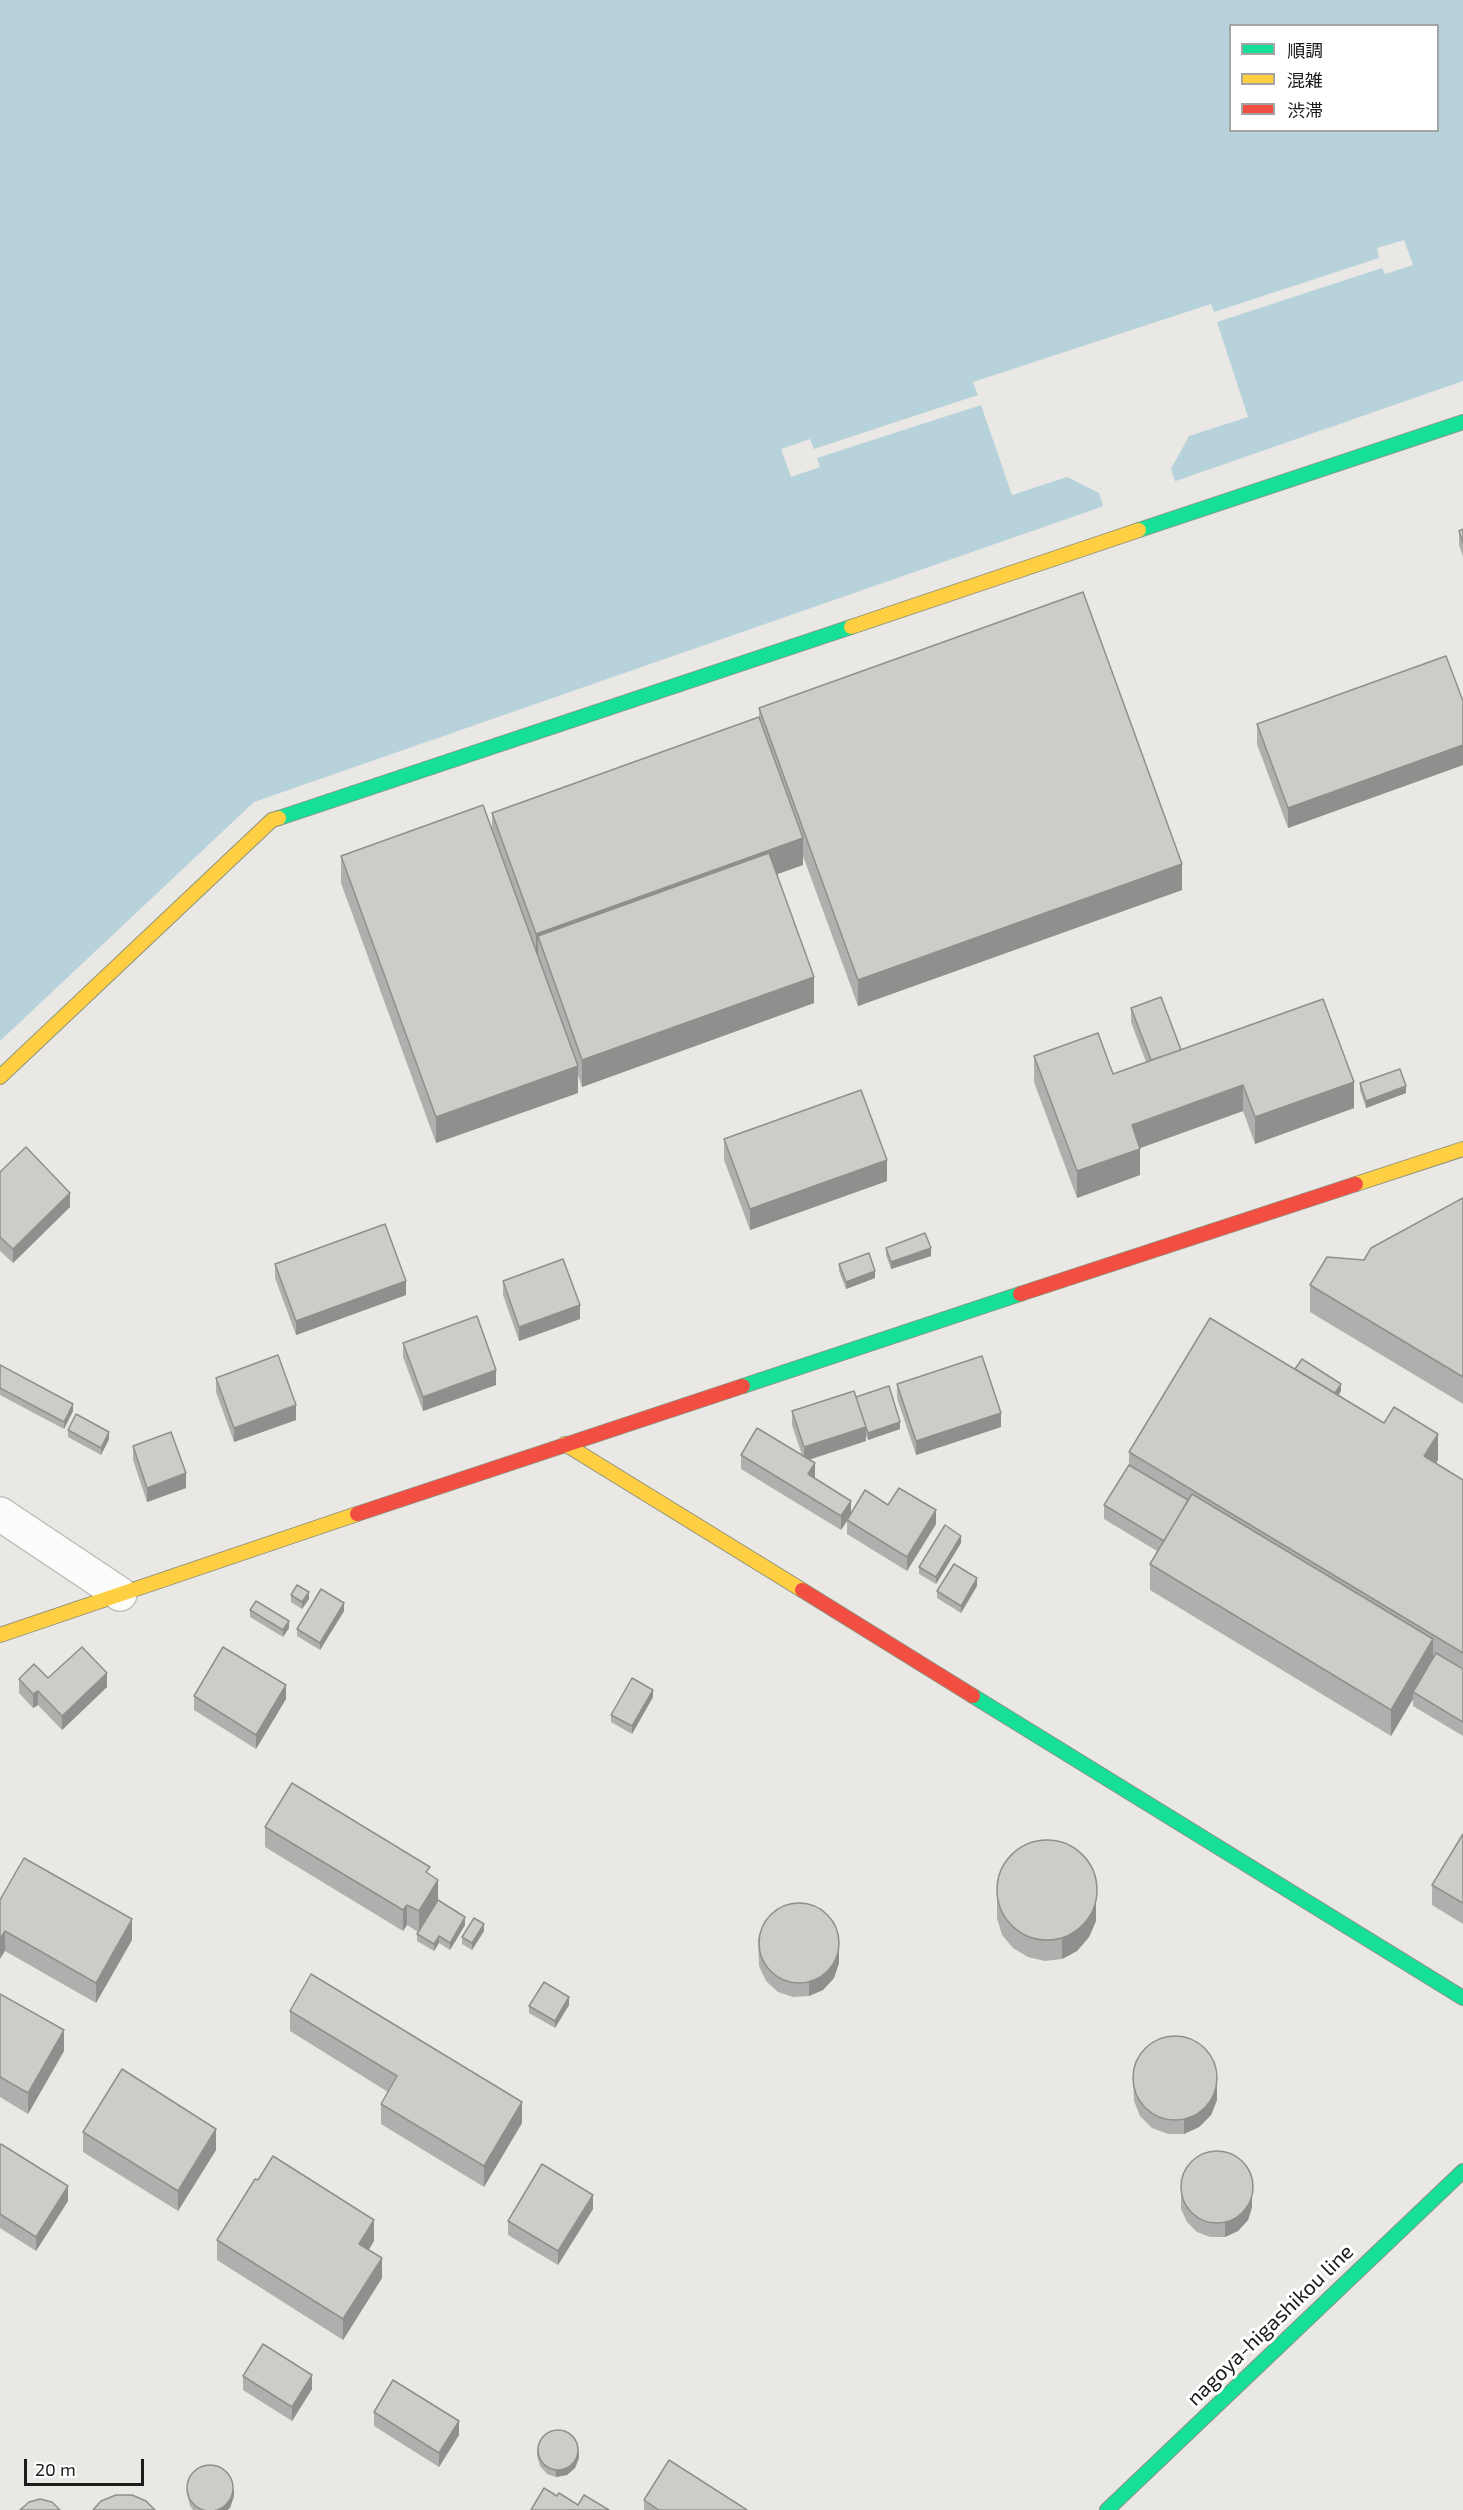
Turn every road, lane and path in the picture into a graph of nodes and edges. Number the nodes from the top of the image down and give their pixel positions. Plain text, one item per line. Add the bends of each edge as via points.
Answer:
1 (1463, 422) edge
2 (0, 1077) edge
3 (1463, 1149) edge
4 (565, 1444) junction
5 (0, 1514) edge
6 (120, 1594) junction
7 (0, 1635) edge
8 (1463, 1998) edge
9 (1463, 2171) edge
10 (1107, 2510) edge

1 - 2 street via 272,820
3 - 4 street
4 - 6 street
4 - 8 street
5 - 6 street
6 - 7 street
9 - 10 street, nagoya-higashikou line

